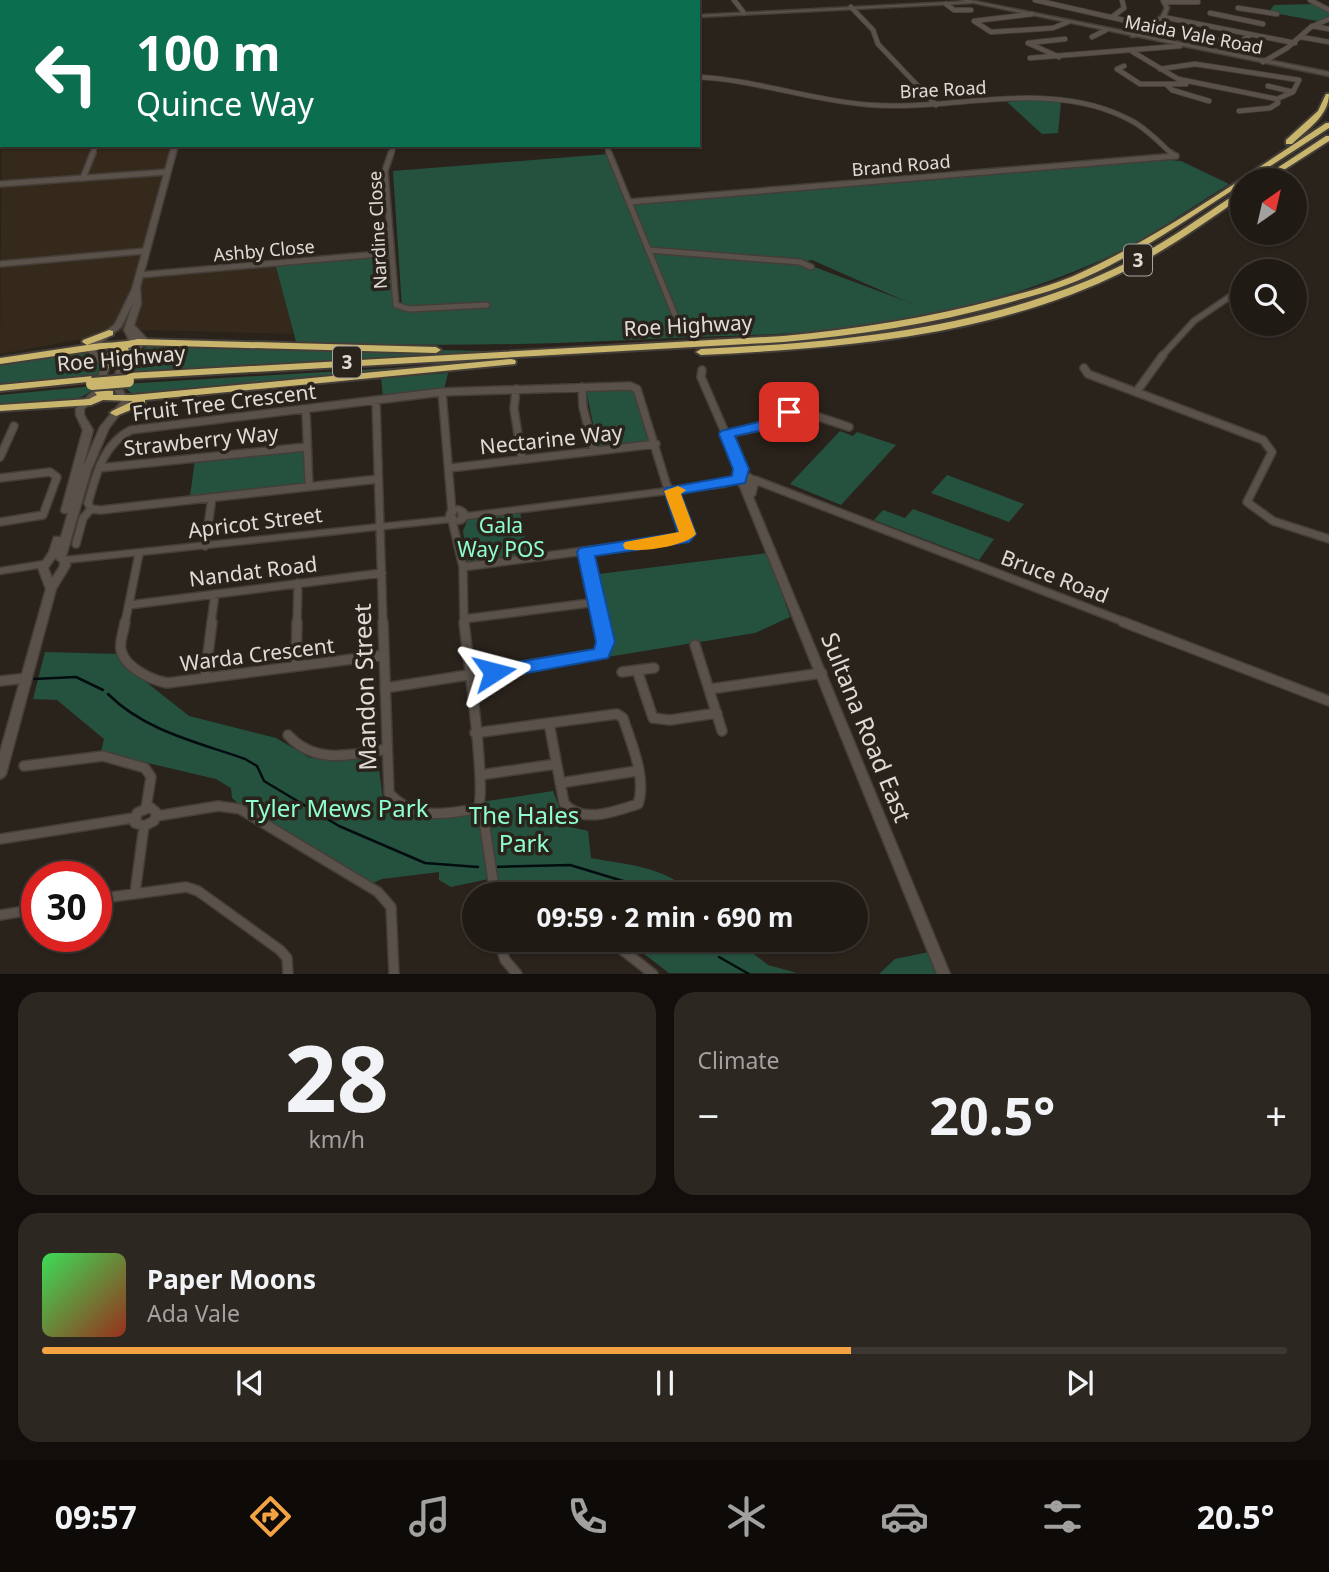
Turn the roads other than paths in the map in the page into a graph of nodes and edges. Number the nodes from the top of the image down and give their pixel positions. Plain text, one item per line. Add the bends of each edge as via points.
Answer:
1 (734, 0) edge
2 (1035, 0) edge
3 (1122, 0) edge
4 (1310, 0) edge
5 (965, 1) edge
6 (1165, 1) edge
7 (1198, 2) dead end
8 (946, 4) junction
9 (1084, 4) dead end
10 (1253, 4) dead end
11 (851, 7) junction
12 (1238, 8) dead end
13 (1327, 8) edge
14 (1249, 9) junction
15 (971, 10) dead end
16 (1074, 10) junction
17 (744, 13) junction
18 (1210, 13) dead end
19 (1277, 14) dead end
20 (1029, 15) junction
21 (700, 16) edge
22 (1112, 18) junction
23 (1165, 18) junction
24 (1228, 18) junction
25 (1329, 19) edge
26 (1065, 23) junction
27 (1263, 24) dead end
28 (1153, 26) junction
29 (1215, 26) junction
30 (1312, 26) junction
31 (1329, 29) edge
32 (1106, 30) junction
33 (1187, 34) dead end
34 (1250, 35) junction
35 (1092, 37) dead end
36 (1136, 37) junction
37 (1065, 39) dead end
38 (1297, 40) junction
39 (1329, 42) edge
40 (1177, 47) junction
41 (1132, 52) junction
42 (1059, 57) junction
43 (1030, 58) dead end
44 (1264, 63) junction
45 (1124, 66) dead end
46 (1160, 69) junction
47 (1329, 75) edge
48 (700, 77) edge
49 (1193, 82) junction
50 (1167, 85) junction
51 (1268, 86) dead end
52 (1293, 92) junction
53 (1329, 96) edge
54 (1278, 99) junction
55 (1209, 101) dead end
56 (936, 105) junction
57 (1239, 111) dead end
58 (1329, 125) edge
59 (1329, 140) edge
60 (95, 147) edge
61 (174, 147) edge
62 (393, 147) edge
63 (607, 147) edge
64 (1176, 156) joint
65 (1258, 168) edge
66 (1259, 168) edge
67 (1282, 168) edge
68 (167, 172) junction
69 (83, 178) junction
70 (0, 184) edge
71 (1230, 187) edge
72 (629, 202) junction
73 (1230, 202) edge
74 (649, 250) junction
75 (145, 251) junction
76 (391, 253) junction
77 (0, 264) edge
78 (811, 267) dead end
79 (139, 275) junction
80 (136, 289) junction
81 (1230, 296) edge
82 (487, 305) dead end
83 (679, 325) dead end
84 (109, 333) junction
85 (141, 340) junction
86 (91, 347) junction
87 (566, 351) junction
88 (44, 354) junction
89 (122, 355) junction
90 (550, 358) junction
91 (0, 361) edge
92 (106, 366) junction
93 (1084, 368) dead end
94 (702, 370) dead end
95 (124, 381) junction
96 (97, 387) junction
97 (582, 387) junction
98 (516, 389) junction
99 (0, 391) edge
100 (1137, 391) junction
101 (442, 392) junction
102 (170, 396) junction
103 (124, 398) junction
104 (376, 401) junction
105 (84, 405) junction
106 (0, 408) edge
107 (306, 411) junction
108 (116, 413) junction
109 (14, 426) dead end
110 (849, 427) dead end
111 (727, 434) junction
112 (656, 444) junction
113 (306, 446) junction
114 (594, 451) junction
115 (0, 457) edge
116 (522, 459) junction
117 (99, 468) junction
118 (450, 468) junction
119 (0, 478) edge
120 (378, 479) junction
121 (747, 482) junction
122 (309, 487) junction
123 (672, 491) junction
124 (212, 498) junction
125 (91, 509) junction
126 (456, 515) junction
127 (0, 522) edge
128 (379, 525) junction
129 (1329, 539) edge
130 (76, 544) dead end
131 (205, 546) junction
132 (586, 552) junction
133 (139, 554) junction
134 (54, 565) junction
135 (463, 567) junction
136 (0, 571) edge
137 (382, 573) junction
138 (299, 583) junction
139 (215, 594) junction
140 (597, 602) junction
141 (128, 604) junction
142 (464, 619) junction
143 (695, 645) dead end
144 (384, 655) junction
145 (296, 666) junction
146 (653, 668) dead end
147 (637, 670) junction
148 (622, 672) dead end
149 (823, 673) junction
150 (469, 676) junction
151 (27, 678) junction
152 (205, 678) junction
153 (0, 681) edge
154 (385, 688) junction
155 (710, 688) junction
156 (1329, 701) edge
157 (717, 713) junction
158 (549, 723) junction
159 (722, 731) dead end
160 (475, 733) junction
161 (288, 734) dead end
162 (387, 749) junction
163 (556, 764) junction
164 (24, 766) dead end
165 (637, 771) junction
166 (0, 774) edge
167 (480, 775) junction
168 (560, 783) junction
169 (479, 806) junction
170 (146, 808) junction
171 (157, 816) junction
172 (134, 818) junction
173 (144, 826) junction
174 (0, 839) edge
175 (493, 882) edge
176 (135, 893) junction
177 (112, 897) edge
178 (21, 912) edge
179 (0, 915) edge
180 (503, 952) edge
181 (625, 952) edge
182 (515, 973) edge
183 (288, 974) edge
184 (394, 974) edge
185 (653, 974) edge
186 (944, 974) edge

1 - 17 street
2 - 16 street
3 - 22 street via 1124,8
4 - 13 street
5 - 8 street
5 - 20 main road, Maida Vale Road
6 - 7 street
6 - 23 street
8 - 11 street
8 - 15 street via 954,10
9 - 16 street
10 - 14 street
11 - 17 street
11 - 56 street via 873,30 878,44
12 - 14 street
14 - 19 street
16 - 22 street
17 - 21 street
18 - 24 street
20 - 26 main road, Maida Vale Road
20 - 26 street via 974,21 991,32 1053,28
22 - 28 street
23 - 28 street
23 - 29 street
24 - 27 street
24 - 29 street
25 - 30 street
26 - 32 main road, Maida Vale Road
28 - 36 street
29 - 34 street
30 - 31 street
30 - 38 street
32 - 35 street
32 - 36 main road, Maida Vale Road
33 - 34 street via 1237,44
34 - 38 street
36 - 40 main road, Maida Vale Road
37 - 42 street via 1028,43
38 - 39 street
38 - 44 street
40 - 41 street
40 - 44 main road, Maida Vale Road
41 - 42 street
41 - 46 street
42 - 43 street
44 - 47 main road, Maida Vale Road
45 - 50 street via 1117,69 1122,77 1138,85
46 - 49 street
46 - 52 street via 1195,64 1297,79
48 - 56 street, Brae Road via 748,80 868,105
49 - 50 street
49 - 54 street
50 - 55 street
51 - 52 street
52 - 54 street
53 - 65 highway via 1305,129
54 - 57 street via 1272,107
56 - 64 street, Brae Road via 1017,98 1077,104 1133,122
58 - 66 highway, Roe Highway / 3
59 - 67 highway
60 - 69 street
61 - 68 main road
62 - 76 street, Nardine Close via 386,172
63 - 72 street
64 - 72 street, Brand Road
68 - 69 street
68 - 75 main road
69 - 70 street
71 - 87 highway, Roe Highway / 3 via 1122,257 1003,302 841,333
72 - 74 street
73 - 90 highway, Roe Highway / 3 via 1104,277 962,322 822,344
74 - 78 street via 800,262
74 - 83 street
75 - 77 street
75 - 79 main road
76 - 79 street, Ashby Close
76 - 82 street, Nardine Close via 399,307
79 - 80 main road
80 - 84 main road via 122,319
80 - 85 main road via 130,325
81 - 100 street via 1194,321 1170,345
84 - 86 main road
84 - 88 highway
85 - 87 highway
85 - 89 highway
85 - 89 main road
86 - 88 highway
86 - 89 highway
86 - 92 main road
87 - 95 highway, Roe Highway / 3
88 - 91 highway
89 - 92 highway via 113,352
89 - 95 main road
90 - 95 highway, Roe Highway / 3
90 - 102 highway
92 - 96 main road
93 - 100 street
94 - 111 street, Sultana Road East
95 - 96 highway
95 - 96 highway, Roe Highway / 3, bridge
95 - 103 main road
96 - 99 highway, Roe Highway / 3
96 - 103 highway
96 - 105 highway
97 - 98 street, Fruit Tree Crescent
97 - 112 street, Fruit Tree Crescent via 637,389
97 - 114 street
98 - 101 street, Fruit Tree Crescent
98 - 116 street via 514,409
100 - 129 street via 1270,446 1272,452 1247,502 1252,510
101 - 104 street, Fruit Tree Crescent
101 - 118 street
102 - 103 highway
102 - 108 highway via 139,402
103 - 108 main road
104 - 107 street, Fruit Tree Crescent
104 - 120 street, Mandon Street
105 - 106 highway
105 - 134 main road via 88,433
107 - 113 street
107 - 117 street, Fruit Tree Crescent via 131,430 118,436
108 - 134 main road via 86,470
109 - 115 street
110 - 111 street via 797,410 768,425
111 - 121 street, Sultana Road East
112 - 114 street, Nectarine Way
112 - 123 street, Fruit Tree Crescent
113 - 117 street, Strawberry Way
113 - 122 street
114 - 116 street, Nectarine Way
116 - 118 street, Nectarine Way
117 - 125 street, Fruit Tree Crescent via 88,503
118 - 126 street
119 - 127 street via 50,472 57,477 43,515
120 - 122 street
120 - 128 street, Mandon Street
121 - 123 street, Apricot Street
121 - 149 street, Sultana Road East
121 - 156 street, Bruce Road via 768,484
122 - 124 street
123 - 126 street, Apricot Street
123 - 132 street, Fruit Tree Crescent via 688,534 683,538
124 - 125 street
124 - 131 street
125 - 130 street, Fruit Tree Crescent via 83,518
126 - 128 street, Apricot Street
126 - 135 street
128 - 131 street, Apricot Street
128 - 137 street, Mandon Street
131 - 133 street, Apricot Street
132 - 135 street
132 - 140 street
133 - 134 street, Apricot Street
133 - 141 street, Warda Crescent
134 - 136 main road
134 - 151 main road
135 - 142 street
137 - 138 street, Nandat Road
137 - 144 street, Mandon Street
138 - 139 street, Nandat Road
138 - 145 street
139 - 141 street, Nandat Road
139 - 152 street
140 - 142 street
140 - 150 street via 605,642 601,654
141 - 152 street, Warda Crescent via 122,656 155,682
142 - 150 street
143 - 155 street
144 - 145 street, Warda Crescent
144 - 154 street, Mandon Street
145 - 152 street, Warda Crescent
146 - 147 street
147 - 148 street
147 - 157 street via 653,718
149 - 155 street
149 - 186 street, Sultana Road East
150 - 154 street
150 - 160 street
151 - 153 street
151 - 166 main road
154 - 162 street, Mandon Street
155 - 157 street
157 - 159 street
158 - 160 street
158 - 163 street
158 - 165 street via 608,713 621,716
160 - 167 street
161 - 162 street via 309,753 323,757
162 - 169 street, Mandon Street via 389,793 394,802 431,815
163 - 167 street
163 - 168 street
164 - 170 street via 103,756 145,768 150,777
165 - 168 street
165 - 168 street via 643,795 638,804 593,814 568,810
167 - 169 street
169 - 175 street
170 - 171 street via 156,810
170 - 172 street
171 - 173 street
171 - 184 street via 218,806 240,809 378,892 391,908
172 - 173 street via 137,825
172 - 174 street
173 - 176 street
176 - 177 street
176 - 183 street via 181,887 198,891 280,950
178 - 179 street
180 - 182 street
181 - 185 street

